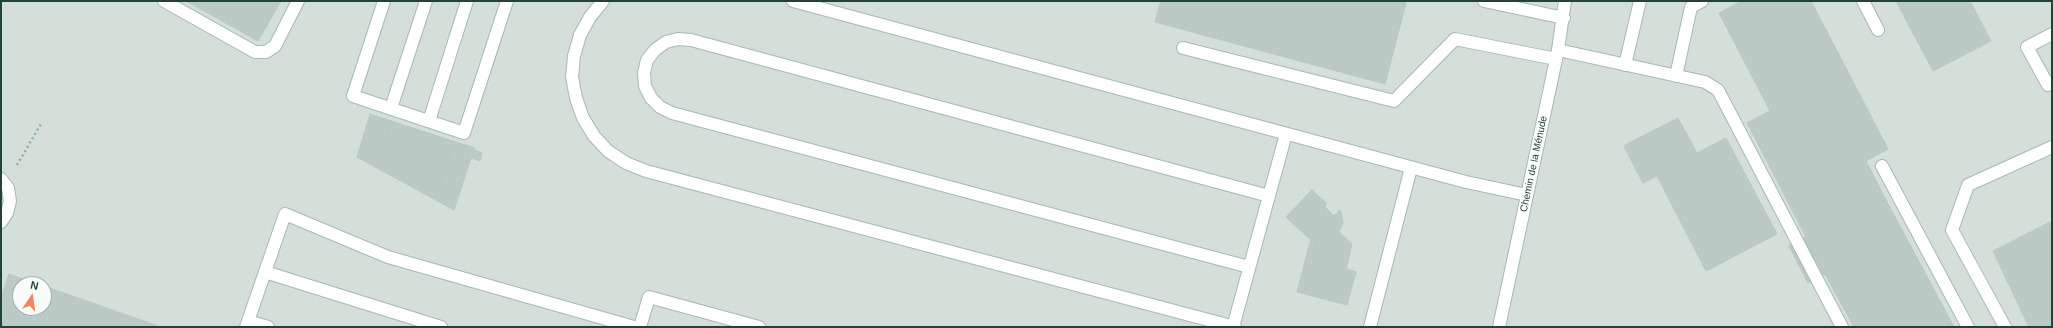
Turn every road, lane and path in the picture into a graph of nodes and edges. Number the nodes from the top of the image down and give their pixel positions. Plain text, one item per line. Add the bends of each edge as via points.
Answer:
1 (164, 1) edge
2 (298, 1) edge
3 (384, 1) edge
4 (426, 1) edge
5 (467, 1) edge
6 (507, 1) edge
7 (603, 1) edge
8 (793, 1) edge
9 (1484, 1) edge
10 (1565, 1) edge
11 (1640, 1) edge
12 (1702, 1) edge
13 (1863, 1) edge
14 (1564, 18) junction
15 (1878, 30) dead end
16 (2052, 34) edge
17 (1183, 48) dead end
18 (1557, 55) junction
19 (1625, 65) junction
20 (1676, 76) junction
21 (2052, 83) edge
22 (391, 108) junction
23 (429, 121) junction
24 (42, 122) dead end
25 (1286, 134) junction
26 (2052, 147) edge
27 (1882, 166) dead end
28 (1411, 168) junction
29 (1, 179) edge
30 (1527, 195) junction
31 (1268, 196) junction
32 (1, 222) edge
33 (1249, 267) junction
34 (265, 272) junction
35 (247, 324) edge
36 (268, 327) edge
37 (441, 327) edge
38 (634, 327) edge
39 (640, 327) edge
40 (759, 327) edge
41 (1234, 327) edge
42 (1370, 327) edge
43 (1499, 327) edge
44 (1842, 327) edge
45 (1968, 327) edge
46 (2005, 327) edge

1 - 2 street via 255,52 266,52 275,46
3 - 22 street via 353,96
4 - 22 street
5 - 23 street
6 - 23 street via 464,133
7 - 41 street via 580,35 572,77 582,118 608,151 626,163 646,171
8 - 25 street
9 - 14 street
10 - 14 street, Chemin de la Ménude
11 - 19 street
12 - 20 street via 1691,7
13 - 15 street
14 - 18 street, Chemin de la Ménude
16 - 21 street via 2027,47 2048,85
17 - 18 street via 1394,101 1456,39
18 - 19 street
18 - 30 street, Chemin de la Ménude
19 - 20 street
20 - 44 street via 1705,82 1718,90
22 - 23 street
24 - 29 path via 16,167
25 - 28 street
25 - 31 street
26 - 46 street via 1968,185 1952,230
27 - 45 street
28 - 30 street
28 - 42 street
29 - 32 street via 8,188 10,201
30 - 43 street, Chemin de la Ménude
31 - 33 street
31 - 33 street via 691,40 678,39 666,42 647,60 645,86 651,98 672,113
33 - 41 street
34 - 35 street
34 - 37 street
34 - 38 street via 285,214 388,257
35 - 36 street
39 - 40 street via 649,297

